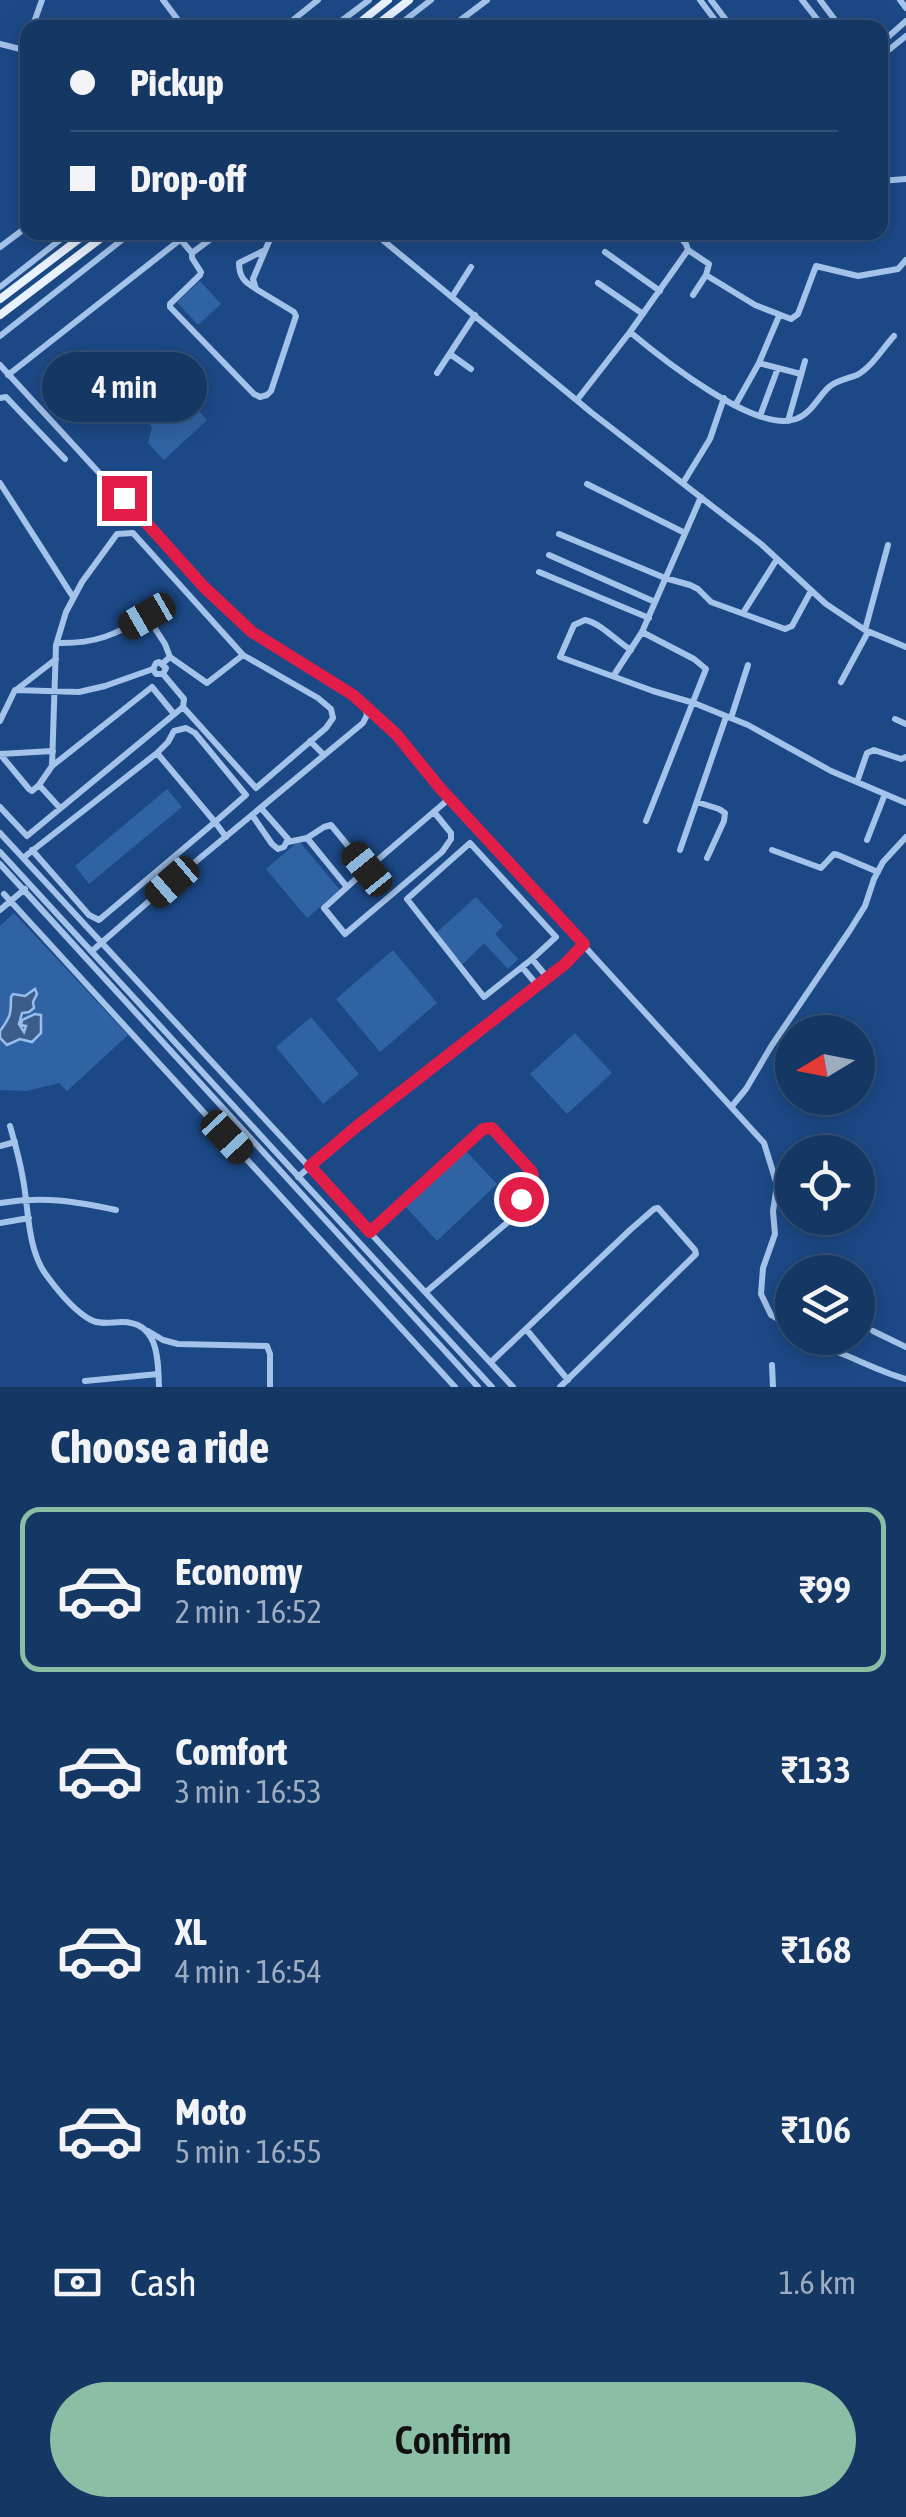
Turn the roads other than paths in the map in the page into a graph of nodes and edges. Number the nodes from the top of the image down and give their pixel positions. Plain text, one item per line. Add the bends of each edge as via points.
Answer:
1 (318, 0) edge
2 (388, 0) edge
3 (409, 0) edge
4 (431, 0) edge
5 (487, 0) edge
6 (802, 0) edge
7 (900, 0) edge
8 (374, 2) edge
9 (906, 8) edge
10 (295, 20) edge
11 (345, 20) edge
12 (383, 20) edge
13 (405, 20) edge
14 (461, 20) edge
15 (818, 20) edge
16 (20, 232) edge
17 (60, 240) edge
18 (78, 240) edge
19 (98, 240) edge
20 (122, 240) edge
21 (180, 240) joint
22 (209, 240) edge
23 (270, 240) edge
24 (383, 240) edge
25 (683, 240) edge
26 (76, 242) joint
27 (0, 248) edge
28 (266, 250) junction
29 (688, 250) junction
30 (605, 252) dead end
31 (192, 253) junction
32 (906, 260) edge
33 (471, 266) dead end
34 (706, 276) junction
35 (133, 277) junction
36 (598, 283) dead end
37 (0, 287) edge
38 (141, 288) dead end
39 (256, 289) junction
40 (660, 291) junction
41 (693, 295) dead end
42 (452, 297) junction
43 (0, 299) edge
44 (643, 314) junction
45 (0, 315) edge
46 (476, 316) junction
47 (779, 316) junction
48 (630, 332) junction
49 (0, 336) edge
50 (894, 336) dead end
51 (450, 354) junction
52 (805, 361) dead end
53 (759, 363) junction
54 (0, 365) edge
55 (778, 368) junction
56 (471, 369) dead end
57 (437, 373) dead end
58 (802, 374) junction
59 (8, 375) junction
60 (0, 398) edge
61 (724, 398) junction
62 (577, 400) junction
63 (736, 404) junction
64 (760, 416) junction
65 (788, 421) junction
66 (65, 459) dead end
67 (0, 483) edge
68 (683, 483) junction
69 (586, 484) dead end
70 (702, 497) junction
71 (142, 498) dead end
72 (131, 506) junction
73 (685, 533) junction
74 (559, 534) dead end
75 (888, 545) dead end
76 (549, 556) dead end
77 (777, 559) junction
78 (539, 572) dead end
79 (666, 578) junction
80 (811, 591) junction
81 (73, 598) junction
82 (655, 602) junction
83 (742, 613) junction
84 (649, 618) junction
85 (866, 631) junction
86 (642, 632) junction
87 (57, 643) junction
88 (906, 647) edge
89 (631, 650) junction
90 (243, 655) junction
91 (170, 657) junction
92 (56, 660) junction
93 (162, 663) junction
94 (748, 665) dead end
95 (153, 668) junction
96 (163, 674) junction
97 (614, 676) junction
98 (841, 682) dead end
99 (15, 690) junction
100 (56, 691) junction
101 (694, 703) junction
102 (366, 706) junction
103 (183, 707) junction
104 (174, 714) junction
105 (728, 718) junction
106 (895, 719) dead end
107 (0, 721) edge
108 (906, 724) edge
109 (310, 741) junction
110 (53, 751) junction
111 (0, 754) edge
112 (157, 754) junction
113 (324, 755) junction
114 (906, 758) edge
115 (52, 766) junction
116 (857, 782) junction
117 (39, 785) junction
118 (885, 794) junction
119 (450, 798) junction
120 (697, 802) junction
121 (906, 804) edge
122 (0, 807) edge
123 (60, 808) junction
124 (261, 808) junction
125 (434, 812) junction
126 (252, 815) junction
127 (646, 821) dead end
128 (216, 822) junction
129 (0, 833) edge
130 (226, 837) junction
131 (906, 837) edge
132 (307, 838) junction
133 (867, 840) dead end
134 (288, 842) junction
135 (32, 850) junction
136 (680, 850) dead end
137 (772, 850) dead end
138 (0, 852) edge
139 (23, 858) junction
140 (707, 858) dead end
141 (0, 864) edge
142 (367, 869) junction
143 (878, 872) junction
144 (61, 882) junction
145 (24, 884) junction
146 (346, 887) junction
147 (52, 890) junction
148 (5, 898) edge
149 (0, 910) edge
150 (101, 942) junction
151 (584, 944) junction
152 (92, 951) junction
153 (532, 959) junction
154 (522, 967) junction
155 (547, 978) junction
156 (537, 986) junction
157 (732, 1106) junction
158 (10, 1126) dead end
159 (244, 1133) junction
160 (230, 1136) junction
161 (14, 1142) junction
162 (0, 1146) edge
163 (310, 1166) junction
164 (298, 1176) junction
165 (291, 1183) junction
166 (26, 1198) junction
167 (0, 1203) edge
168 (116, 1210) dead end
169 (30, 1218) junction
170 (0, 1224) edge
171 (370, 1232) junction
172 (426, 1292) junction
173 (775, 1317) edge
174 (144, 1328) junction
175 (526, 1329) junction
176 (875, 1332) edge
177 (906, 1348) edge
178 (841, 1355) edge
179 (491, 1362) junction
180 (772, 1365) dead end
181 (158, 1374) junction
182 (906, 1379) edge
183 (568, 1380) junction
184 (85, 1381) dead end
185 (159, 1387) edge
186 (270, 1387) edge
187 (455, 1387) edge
188 (478, 1387) edge
189 (492, 1387) edge
190 (513, 1387) edge
191 (560, 1387) edge
192 (774, 1387) edge

1 - 10 street
2 - 8 main road
3 - 12 main road
4 - 13 street
5 - 14 street
6 - 15 street
7 - 9 street
8 - 11 street
16 - 27 street
17 - 37 street
18 - 26 main road
19 - 45 main road
20 - 49 street
21 - 31 street
21 - 35 street
22 - 31 street
23 - 28 street
24 - 42 street
25 - 29 street
26 - 43 main road
28 - 39 street via 253,279
28 - 39 street via 239,263 242,279
29 - 34 street via 709,264
29 - 40 street
30 - 40 street
31 - 39 street via 200,275 170,307 260,397 271,391 296,316
32 - 47 street via 898,269 858,276 817,266 795,318
33 - 42 street
34 - 41 street
34 - 47 street
35 - 38 street
35 - 59 street
36 - 44 street
40 - 44 street
42 - 46 street
44 - 48 street
46 - 51 street
46 - 62 street
47 - 53 street
48 - 61 street
48 - 62 street
50 - 65 street via 864,370 829,387 805,414
51 - 56 street
51 - 57 street
52 - 58 street
53 - 55 street
53 - 63 street
54 - 59 street
55 - 58 street
55 - 64 street
58 - 65 street
59 - 72 street
60 - 66 street
61 - 63 street
61 - 68 street via 710,439
62 - 68 street
63 - 64 street
64 - 65 street
67 - 81 street
68 - 70 street
69 - 73 street
70 - 73 street
70 - 77 street
71 - 72 street
72 - 102 street via 252,632
73 - 79 street
74 - 79 street
75 - 85 street
76 - 82 street
77 - 80 street
77 - 83 street
78 - 84 street
79 - 82 street
79 - 83 street
80 - 83 street via 788,629
80 - 85 street
81 - 87 street
81 - 90 street via 114,536 133,533
82 - 84 street
84 - 86 street
85 - 88 street
85 - 98 street
86 - 89 street
86 - 101 street via 705,667
87 - 91 street via 115,635 147,616
87 - 92 street
89 - 97 street
89 - 97 street via 592,621 580,620 573,628 560,658
90 - 91 street via 207,683
90 - 109 street via 331,710 326,728
91 - 93 street
92 - 99 street
92 - 100 street
93 - 95 street
93 - 96 street
94 - 105 street
95 - 96 street
95 - 100 street via 105,686
96 - 103 street via 184,699
97 - 101 street
99 - 100 street
99 - 107 street
100 - 110 street
101 - 105 street
101 - 127 street
102 - 113 street via 363,723
102 - 119 street
103 - 104 street
103 - 109 street via 256,788
104 - 115 street via 152,687
104 - 123 street
105 - 116 street
105 - 120 street
106 - 108 street
109 - 113 street
110 - 111 street
110 - 115 street
111 - 117 street via 28,789
112 - 128 street
112 - 128 street via 174,731 195,733 246,794
112 - 135 street
113 - 124 street
114 - 116 street via 870,751
115 - 117 street
116 - 118 street
117 - 123 street
118 - 121 street
118 - 133 street
119 - 125 street
119 - 151 street
120 - 136 street
120 - 140 street via 725,813
122 - 123 street via 26,836
124 - 126 street
124 - 134 street
125 - 142 street
125 - 146 street via 451,833 449,844 345,934 324,908
126 - 130 street
126 - 134 street via 275,847
128 - 130 street
128 - 144 street via 98,920
129 - 139 street
130 - 150 street
131 - 143 street
132 - 134 street
132 - 142 street via 332,826
132 - 146 street
135 - 139 street
135 - 144 street
137 - 143 street via 821,868 838,854
138 - 145 street
139 - 147 street
141 - 145 street
142 - 146 street
143 - 157 street via 850,930
144 - 147 street
145 - 148 street
145 - 152 street
145 - 159 street
147 - 150 street
148 - 149 street
148 - 160 street
150 - 152 street
150 - 163 street
151 - 155 street
151 - 157 street
152 - 164 street
153 - 154 street
153 - 154 street via 556,937 470,843 407,900 484,996
153 - 155 street
154 - 156 street
155 - 156 street
156 - 163 street
157 - 173 street via 764,1143 776,1180 775,1234 761,1294
158 - 161 street
159 - 160 street
159 - 165 street
160 - 187 street
161 - 162 street
161 - 166 street
163 - 164 street
163 - 171 street
164 - 165 street
164 - 189 street
165 - 188 street
166 - 167 street
166 - 168 street
166 - 169 street
169 - 170 street
169 - 174 street via 39,1266 60,1293 98,1323
171 - 172 street
171 - 172 street via 483,1129 492,1128 532,1172 534,1184 521,1199 522,1210
172 - 179 street
174 - 181 street via 154,1343
174 - 186 street via 169,1342 267,1346
175 - 179 street
175 - 183 street
175 - 183 street via 654,1209 663,1211 695,1250 693,1258
176 - 177 street
178 - 182 street
179 - 190 street
180 - 192 street
181 - 184 street
181 - 185 street
183 - 191 street

